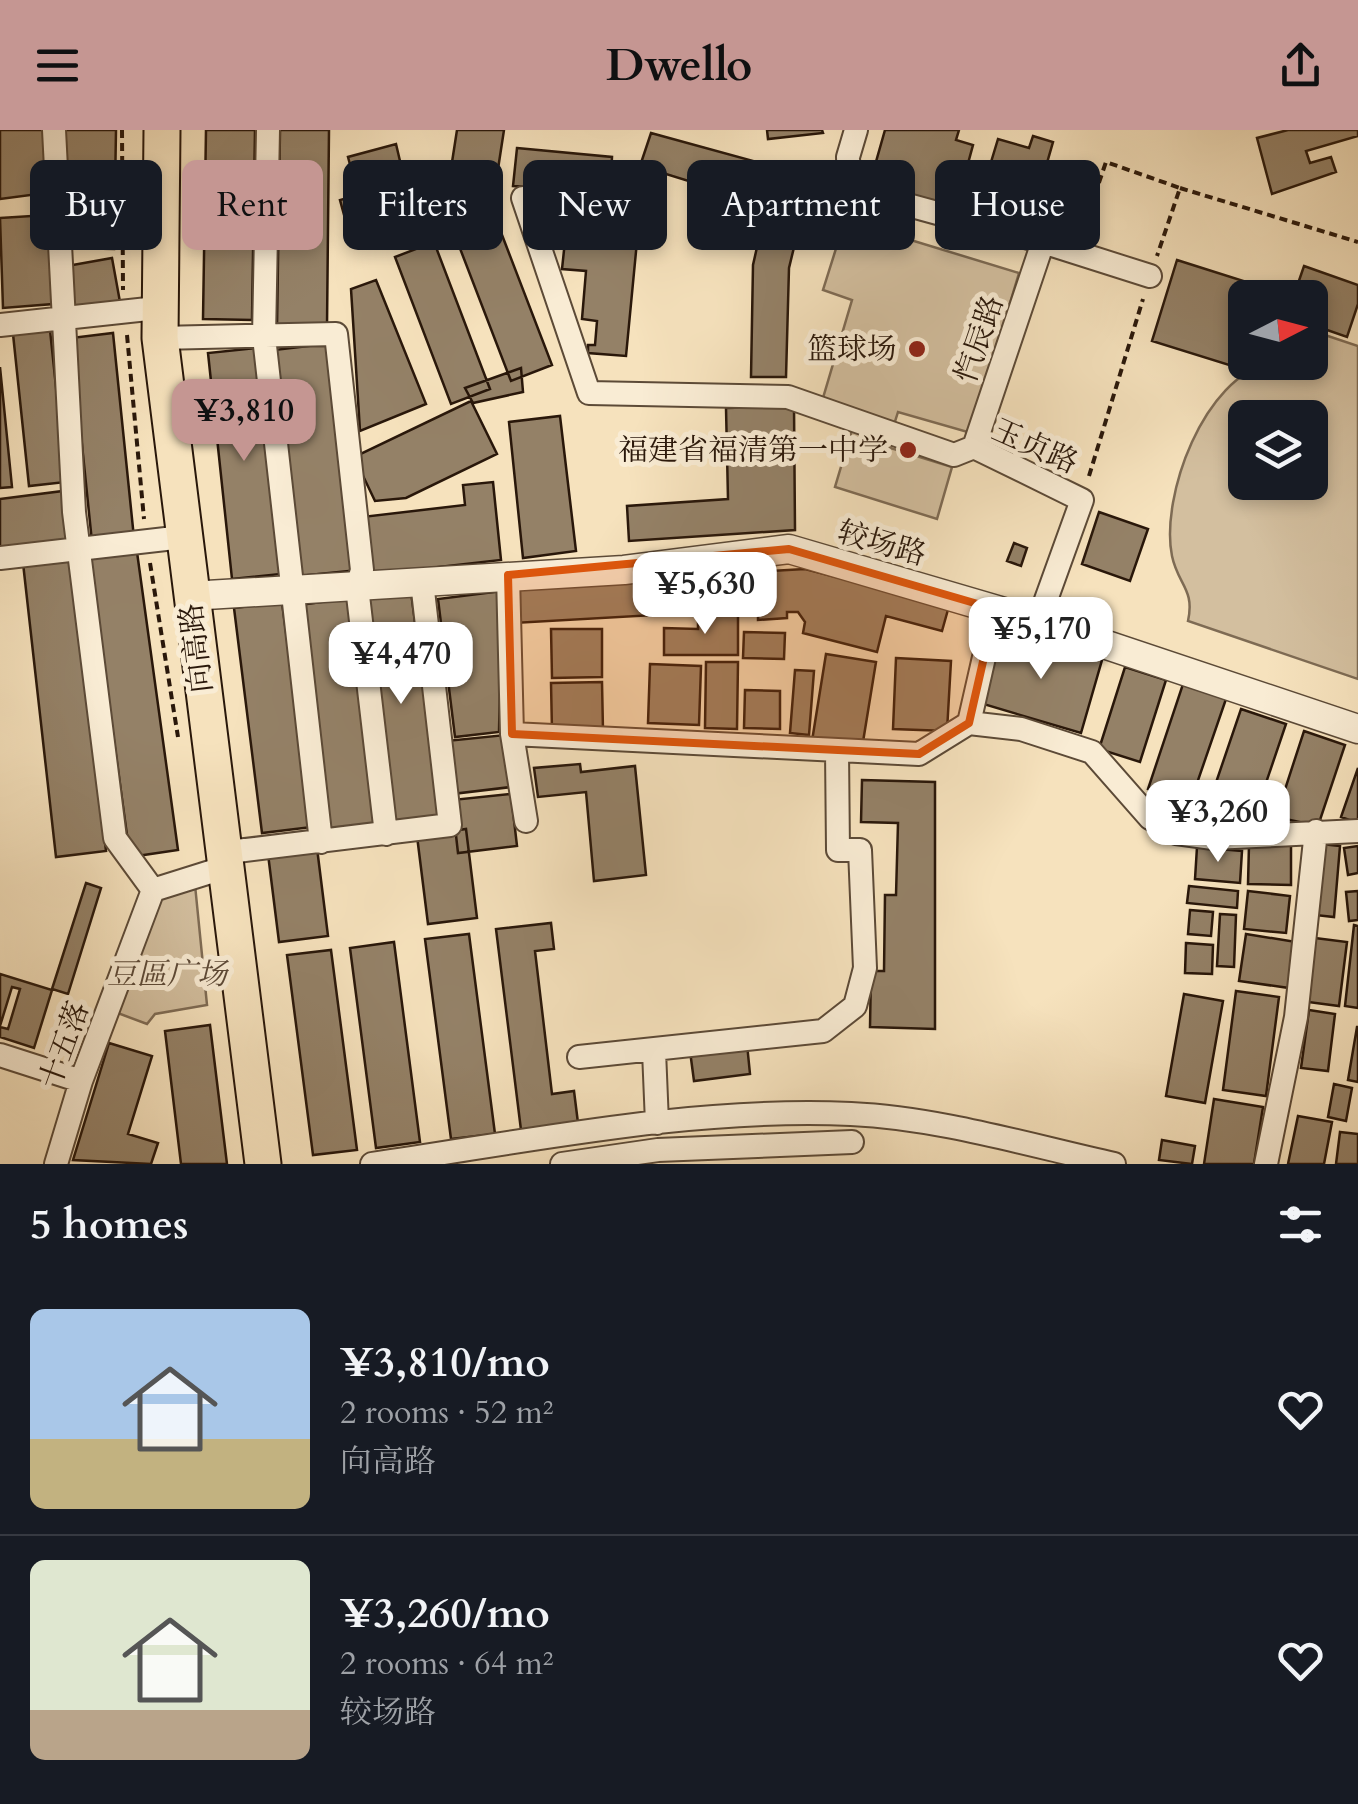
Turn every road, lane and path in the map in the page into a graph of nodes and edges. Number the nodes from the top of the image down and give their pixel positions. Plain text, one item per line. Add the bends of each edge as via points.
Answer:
1 (54, 130) edge
2 (162, 130) edge
3 (184, 130) edge
4 (268, 130) edge
5 (856, 130) edge
6 (1180, 188) junction
7 (935, 212) edge
8 (1358, 242) edge
9 (541, 250) edge
10 (1040, 250) edge
11 (1069, 250) edge
12 (1075, 252) junction
13 (1150, 276) junction
14 (61, 318) junction
15 (0, 324) edge
16 (166, 328) junction
17 (264, 337) junction
18 (964, 451) junction
19 (1082, 500) junction
20 (183, 537) junction
21 (78, 549) junction
22 (0, 558) edge
23 (508, 574) junction
24 (422, 582) junction
25 (357, 586) junction
26 (290, 590) junction
27 (190, 596) junction
28 (995, 609) junction
29 (1038, 622) junction
30 (969, 724) junction
31 (1358, 729) edge
32 (512, 734) junction
33 (837, 752) junction
34 (526, 821) dead end
35 (1316, 830) junction
36 (1358, 832) edge
37 (386, 834) junction
38 (321, 842) junction
39 (230, 857) junction
40 (152, 890) junction
41 (654, 1051) junction
42 (0, 1055) edge
43 (579, 1057) dead end
44 (81, 1081) junction
45 (844, 1114) junction
46 (657, 1123) junction
47 (843, 1153) edge
48 (56, 1164) edge
49 (263, 1164) edge
50 (285, 1164) edge
51 (372, 1164) edge
52 (562, 1164) edge
53 (1114, 1164) edge
54 (1266, 1164) edge

1 - 14 street
2 - 16 main road, 向高路
3 - 16 main road, 向高路
4 - 17 street
5 - 7 street via 849,186
6 - 8 path
6 - 12 path via 1106,162
6 - 13 path
9 - 18 street, 玉贞路 via 589,393 788,397
10 - 18 street, 忾辰路
11 - 12 street
12 - 13 street
13 - 19 path
14 - 15 street
14 - 16 street
14 - 21 street
16 - 17 street
16 - 20 main road, 向高路
16 - 39 main road, 向高路
17 - 25 street via 336,334 362,570
17 - 26 street
18 - 19 street, 玉贞路
19 - 29 street, 玉贞路
20 - 21 street
20 - 27 main road, 向高路
21 - 22 street
21 - 40 street via 115,838
23 - 24 street, 较场路
23 - 28 street, 较场路 via 624,570 789,549
23 - 32 street
24 - 25 street, 较场路
24 - 37 street via 450,825
25 - 26 street, 较场路
25 - 37 street
26 - 27 street, 较场路
26 - 38 street
27 - 39 main road, 向高路
28 - 29 street, 较场路
28 - 30 street
29 - 31 street, 较场路
30 - 33 street via 920,754
30 - 35 street via 1020,729 1092,752 1150,818 1176,833 1212,838
32 - 33 street
32 - 34 street
33 - 41 street via 838,850 860,850 865,968 855,1006 823,1031
35 - 36 street
35 - 54 street via 1296,1017
37 - 38 street
38 - 39 street
39 - 40 street
39 - 49 main road, 向高路
39 - 50 main road, 向高路
40 - 44 street, 十五落
41 - 43 street
41 - 46 street
42 - 44 street
44 - 48 street, 十五落
45 - 46 street
45 - 47 street
45 - 53 street via 952,1128
46 - 51 street
47 - 52 street via 658,1150

